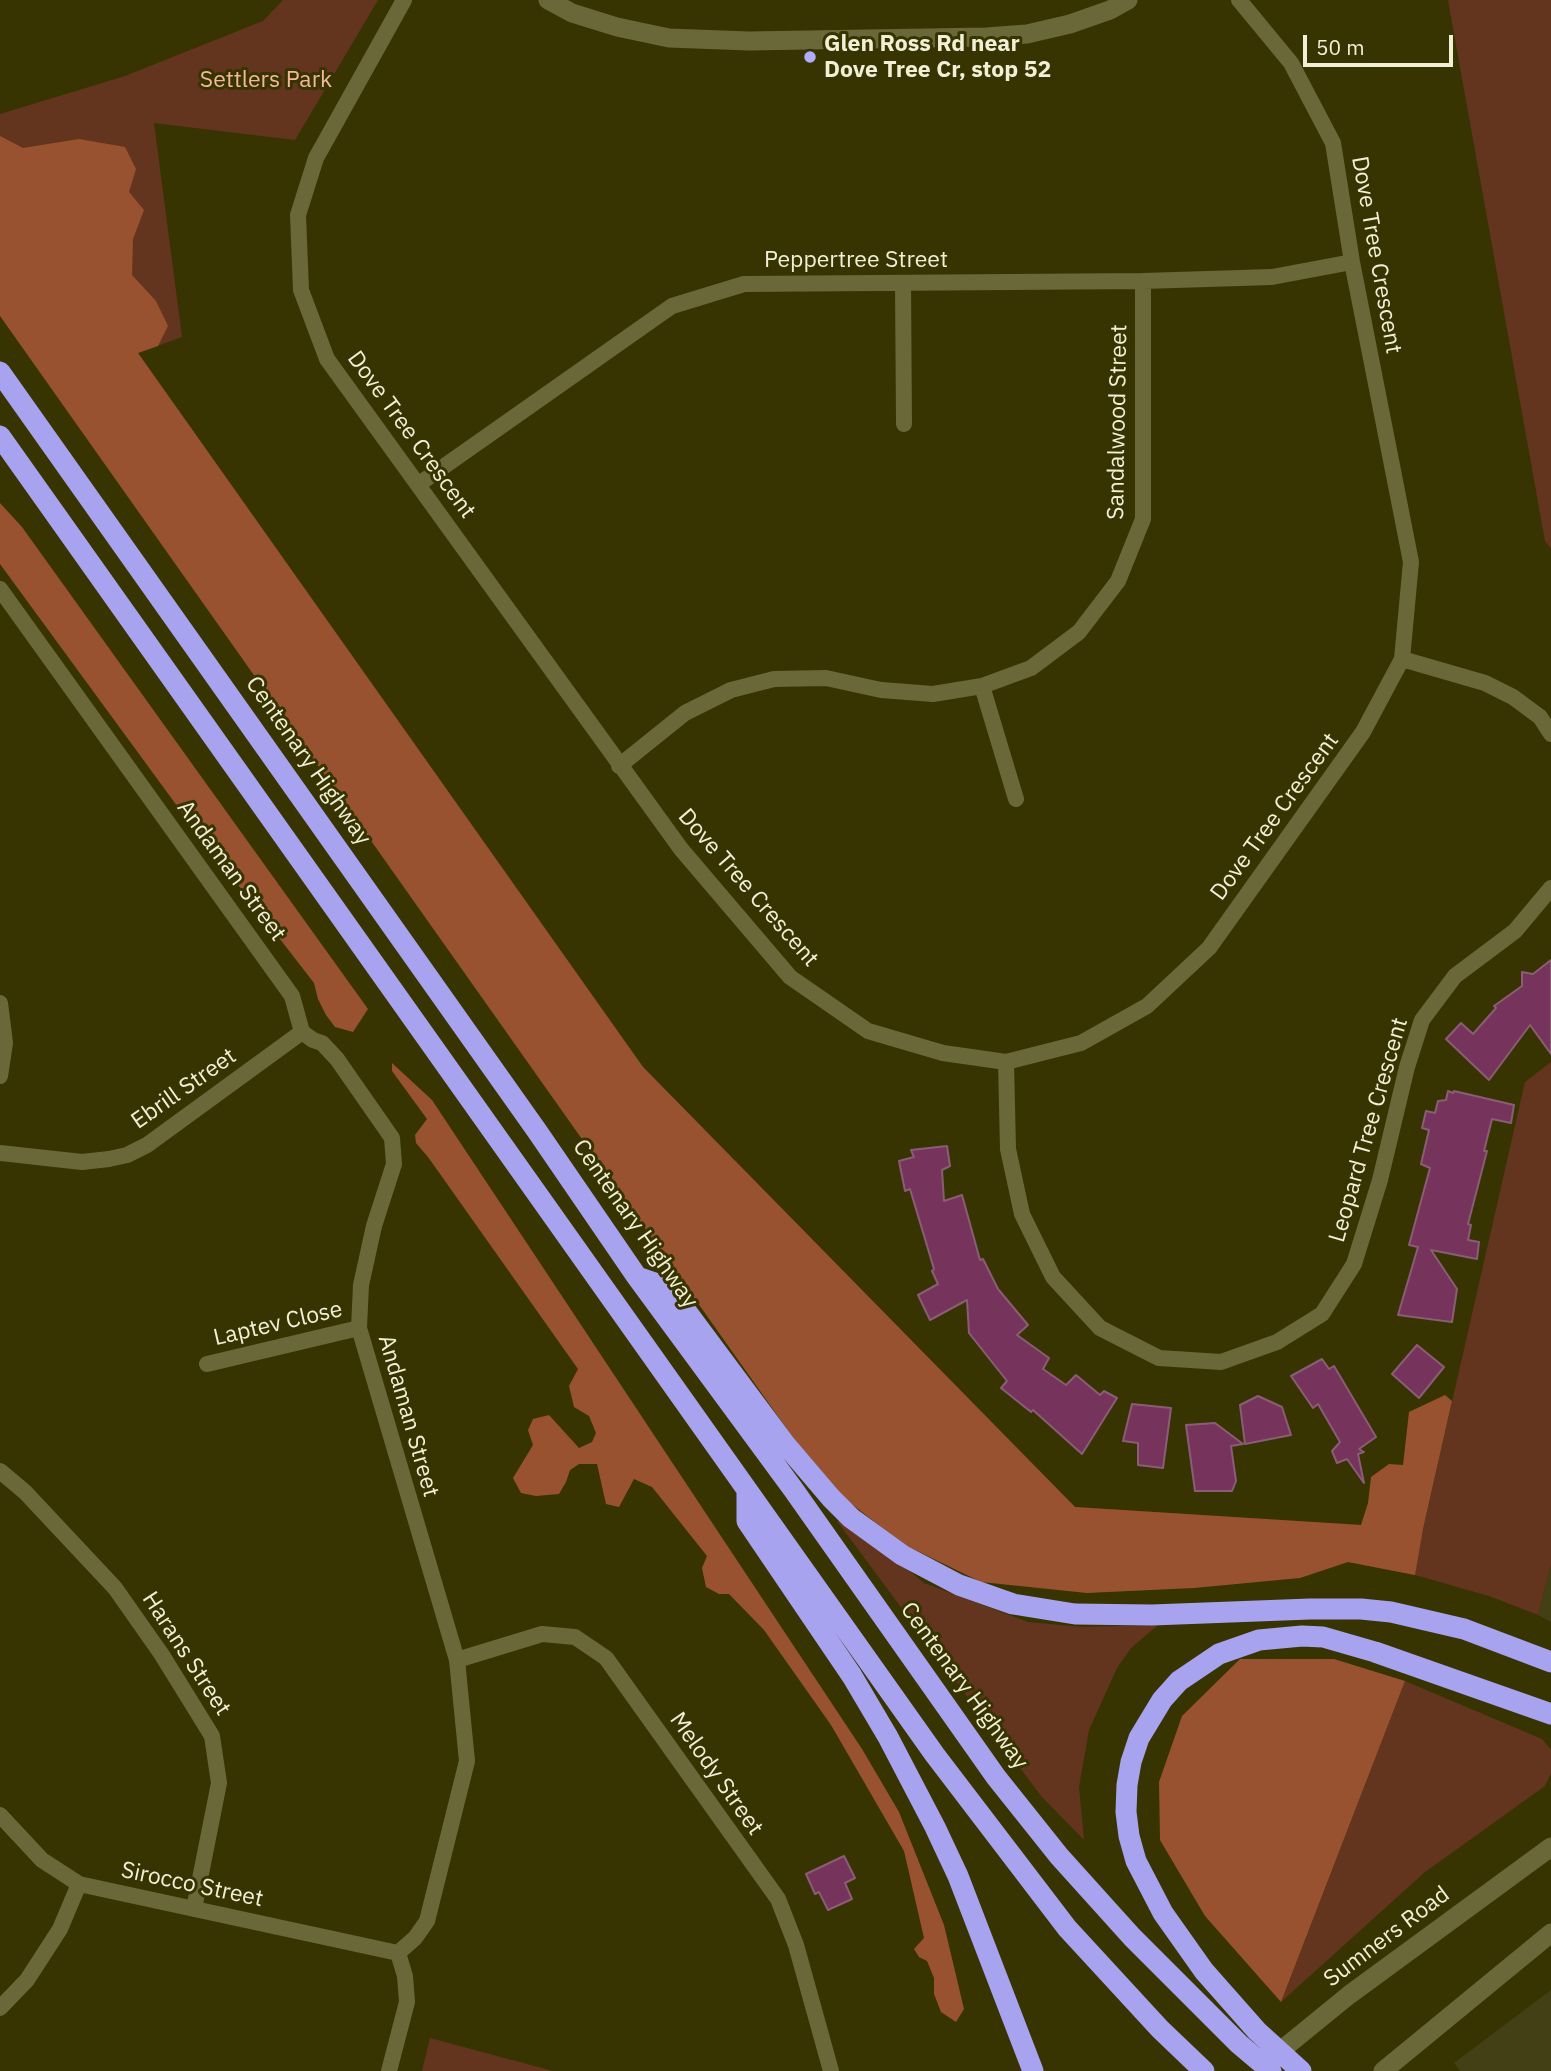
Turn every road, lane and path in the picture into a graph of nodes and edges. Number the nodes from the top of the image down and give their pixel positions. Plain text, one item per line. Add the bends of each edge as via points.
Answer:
1 (404, 0) edge
2 (548, 0) edge
3 (1128, 0) edge
4 (1239, 0) edge
5 (1352, 262) junction
6 (1143, 281) junction
7 (903, 283) junction
8 (0, 372) edge
9 (904, 424) dead end
10 (0, 436) edge
11 (419, 484) junction
12 (0, 589) edge
13 (1402, 659) junction
14 (982, 686) junction
15 (1551, 734) edge
16 (619, 766) junction
17 (1016, 799) dead end
18 (1551, 888) edge
19 (0, 1003) edge
20 (302, 1032) junction
21 (1006, 1062) junction
22 (0, 1076) edge
23 (0, 1153) edge
24 (638, 1277) junction
25 (359, 1328) junction
26 (207, 1364) dead end
27 (0, 1471) edge
28 (747, 1492) junction
29 (457, 1660) junction
30 (1551, 1662) edge
31 (1551, 1714) edge
32 (0, 1815) edge
33 (1551, 1847) edge
34 (79, 1884) junction
35 (194, 1909) junction
36 (1551, 1933) edge
37 (398, 1953) junction
38 (0, 2008) edge
39 (389, 2071) edge
40 (831, 2071) edge
41 (1033, 2071) edge
42 (1204, 2071) edge
43 (1256, 2071) edge
44 (1271, 2071) edge
45 (1301, 2071) edge
46 (1383, 2071) edge

1 - 11 street, Dove Tree Crescent via 316,158 298,215 301,290 327,359
2 - 3 main road via 572,13 656,36 749,41 1027,34 1070,24
4 - 5 street, Dove Tree Crescent via 1291,63 1333,143
5 - 6 street, Peppertree Street via 1272,277
5 - 13 street, Dove Tree Crescent via 1410,562
6 - 7 street, Peppertree Street
6 - 14 street, Sandalwood Street via 1143,519 1118,582 1079,632 1031,668
7 - 9 street
7 - 11 street, Peppertree Street via 744,284 672,306
8 - 24 highway, Centenary Highway
10 - 28 highway
11 - 16 street, Dove Tree Crescent
12 - 20 street, Andaman Street via 292,996
13 - 15 street via 1485,683 1513,697 1540,717
13 - 21 street, Dove Tree Crescent via 1363,732 1209,948 1147,1006 1103,1031 1081,1043
14 - 16 street, Sandalwood Street via 933,694 881,690 826,678 774,679 732,690 685,713
14 - 17 street
16 - 21 street, Dove Tree Crescent via 681,849 790,977 868,1031 943,1053
18 - 21 street, Leopard Tree Crescent via 1515,931 1455,976 1422,1020 1354,1264 1322,1314 1276,1342 1220,1362 1159,1358 1135,1346 1100,1328 1053,1277 1022,1214 1016,1188 1008,1149
19 - 22 street via 5,1043
20 - 23 street, Ebrill Street via 127,1155 82,1162
20 - 25 street, Andaman Street via 322,1043 337,1059 392,1138 394,1164 361,1285
24 - 30 highway via 669,1288 785,1444 851,1518 902,1555 959,1585 1013,1604 1075,1614 1391,1612 1464,1629
24 - 44 highway, Centenary Highway via 996,1777 1132,1937
25 - 26 street, Laptev Close
25 - 29 street, Andaman Street
27 - 35 street, Harans Street via 115,1588 212,1736 219,1783
28 - 41 highway via 747,1521 852,1676 935,1826
28 - 42 highway via 934,1755 1067,1928
29 - 37 street, Andaman Street via 467,1761 427,1921
29 - 40 street, Melody Street via 542,1634 575,1637 606,1658 778,1899 796,1945
31 - 45 highway via 1374,1652 1323,1637 1302,1636 1259,1640 1219,1654 1180,1681 1163,1700 1139,1738 1127,1785 1127,1824 1136,1861 1170,1925 1203,1972 1256,2031
32 - 34 street, Sirocco Street via 42,1860
33 - 43 main road, Sumners Road via 1401,1955
34 - 35 street, Sirocco Street
34 - 38 street via 60,1929 27,1980
35 - 37 street, Sirocco Street
36 - 46 main road
37 - 39 street via 407,2002

